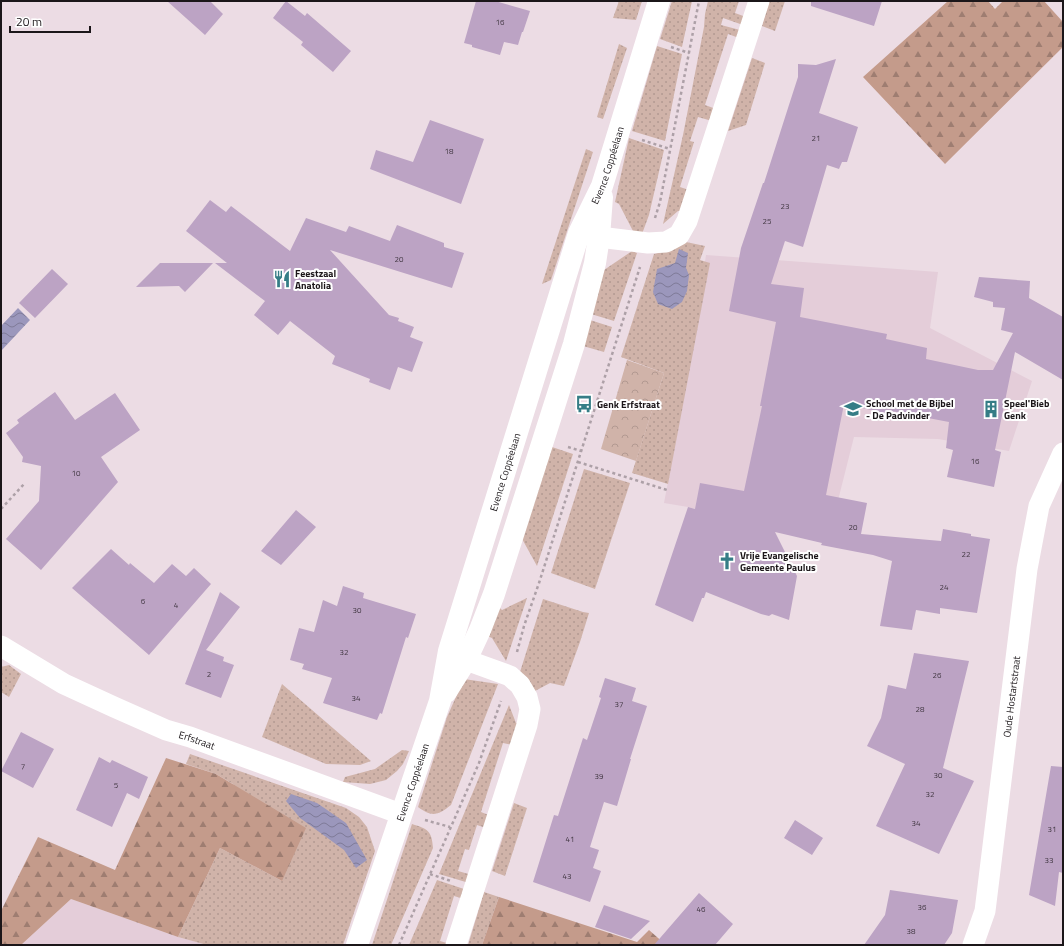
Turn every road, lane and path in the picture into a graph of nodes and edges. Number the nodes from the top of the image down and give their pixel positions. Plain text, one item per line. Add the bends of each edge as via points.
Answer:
1 (659, 1) edge
2 (699, 1) edge
3 (759, 1) edge
4 (619, 132) junction
5 (670, 148) junction
6 (589, 235) junction
7 (648, 243) junction
8 (1063, 453) edge
9 (578, 462) junction
10 (25, 483) dead end
11 (667, 490) dead end
12 (1, 509) edge
13 (1, 646) edge
14 (458, 656) junction
15 (510, 676) junction
16 (411, 816) junction
17 (450, 827) junction
18 (357, 945) edge
19 (399, 945) edge
20 (456, 945) edge
21 (973, 945) edge

1 - 4 street, Evence Coppéelaan
2 - 5 path
3 - 7 street via 687,222 679,235 666,242
4 - 5 path
4 - 6 street, Evence Coppéelaan
5 - 7 path via 660,202
6 - 7 street
6 - 14 street, Evence Coppéelaan
7 - 9 path
8 - 21 street, Oude Hostartstraat via 1039,506 1027,569 985,911
9 - 11 path
9 - 15 path
10 - 12 path
13 - 16 street, Erfstraat via 64,684 160,727
14 - 15 street
14 - 16 street, Evence Coppéelaan via 440,701
15 - 17 path via 479,762
15 - 20 street via 520,685 530,709
16 - 17 path
16 - 18 street, Evence Coppéelaan
17 - 19 path

